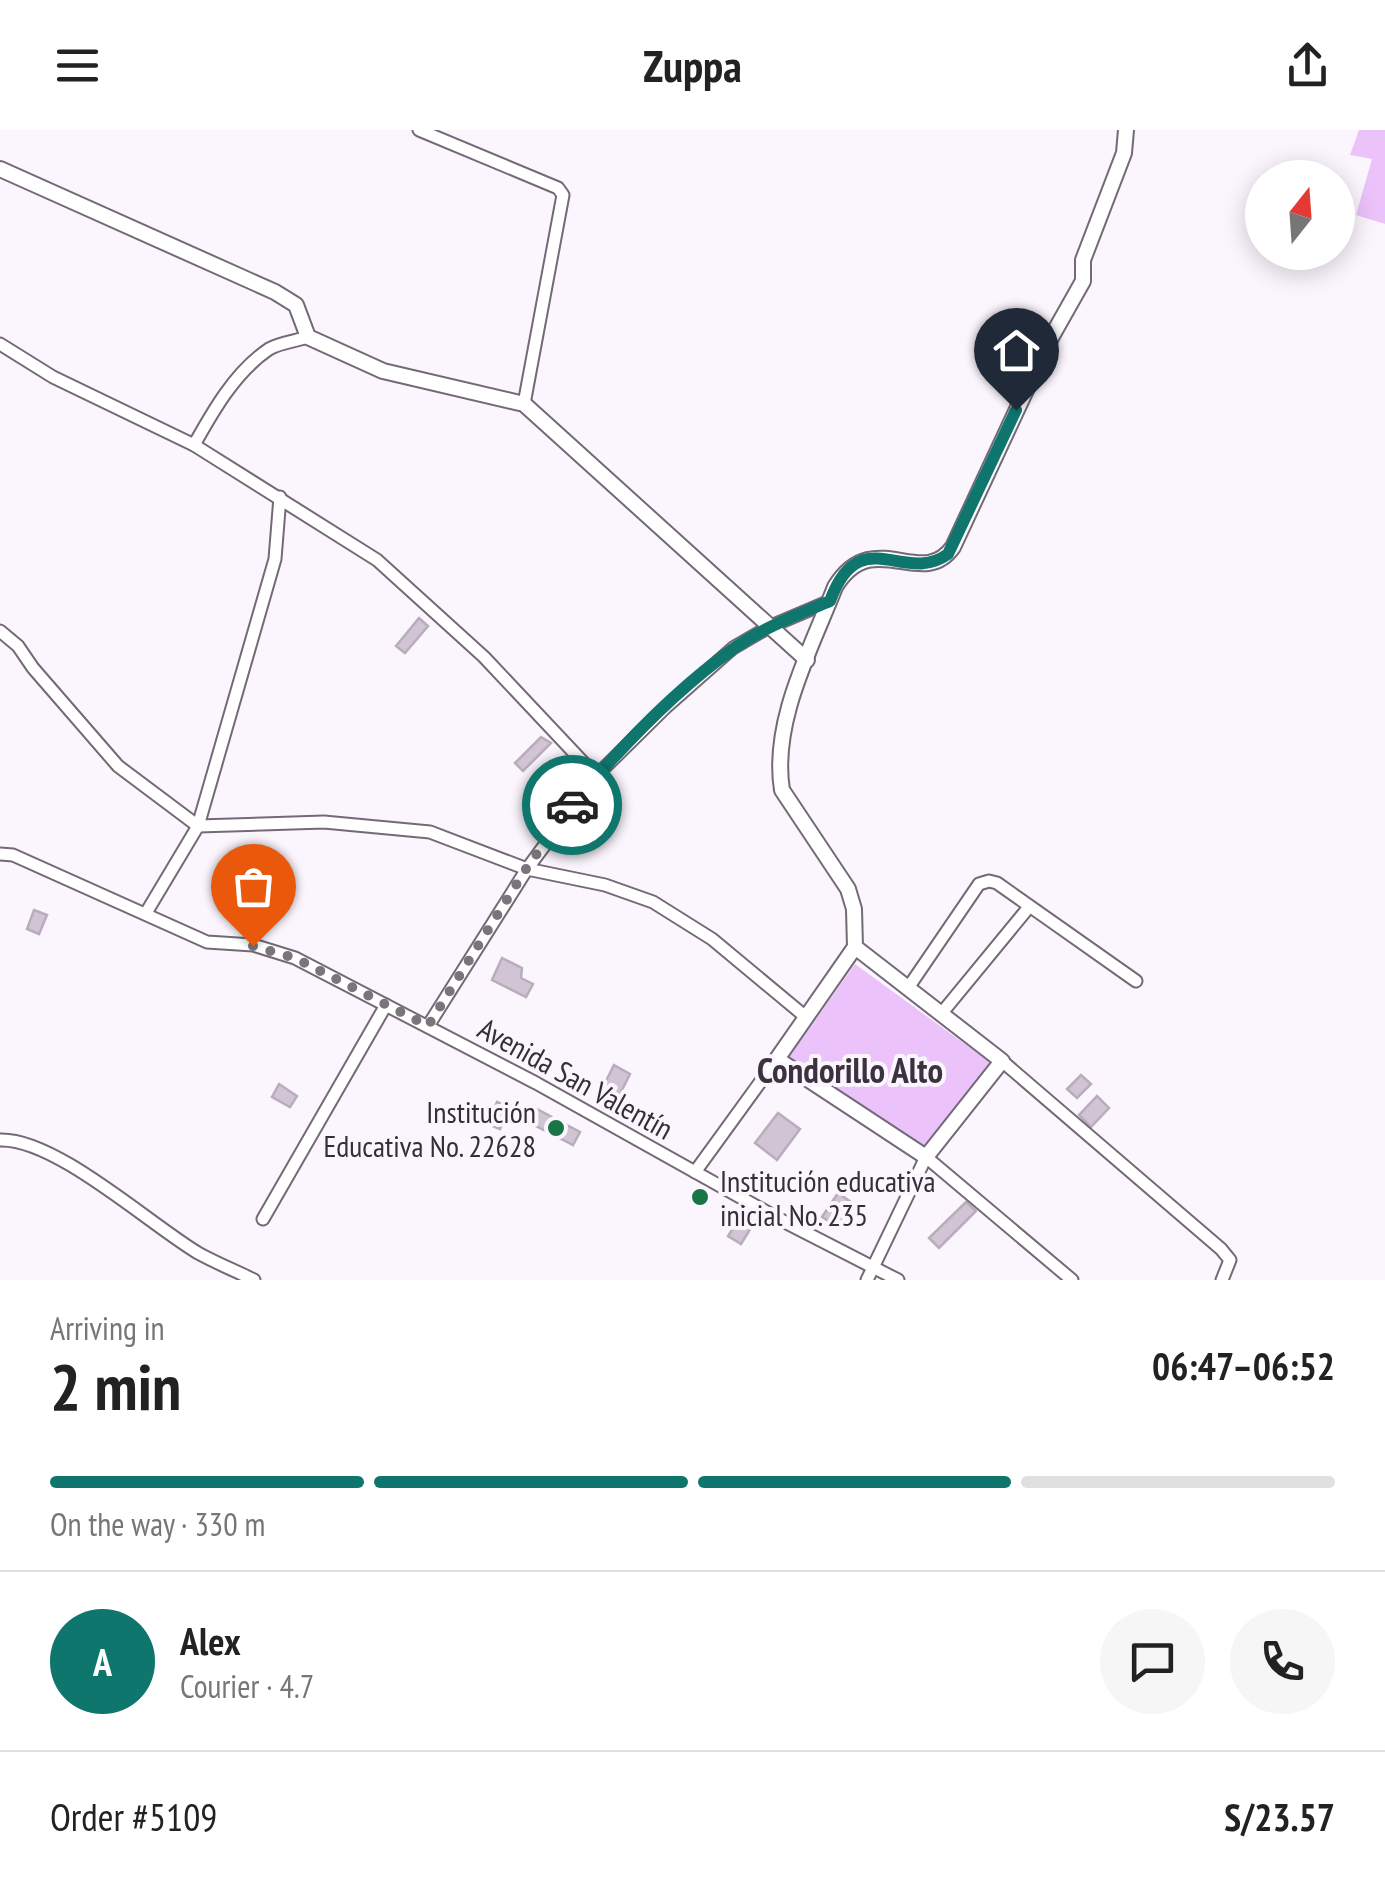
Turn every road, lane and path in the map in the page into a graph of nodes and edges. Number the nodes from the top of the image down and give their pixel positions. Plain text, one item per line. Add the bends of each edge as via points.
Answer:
1 (419, 130) edge
2 (1126, 130) edge
3 (0, 169) edge
4 (308, 337) junction
5 (0, 344) edge
6 (524, 404) junction
7 (194, 446) junction
8 (280, 498) junction
9 (830, 601) junction
10 (769, 627) junction
11 (0, 630) edge
12 (807, 660) junction
13 (596, 776) junction
14 (198, 826) junction
15 (0, 854) edge
16 (526, 869) junction
17 (1030, 907) junction
18 (146, 914) junction
19 (855, 947) junction
20 (1136, 980) dead end
21 (908, 988) junction
22 (386, 1005) junction
23 (941, 1014) junction
24 (807, 1018) junction
25 (428, 1026) junction
26 (777, 1059) junction
27 (1002, 1062) junction
28 (0, 1140) edge
29 (926, 1156) junction
30 (695, 1172) junction
31 (263, 1220) dead end
32 (872, 1266) junction
33 (254, 1280) edge
34 (867, 1280) edge
35 (898, 1280) edge
36 (1072, 1280) edge
37 (1222, 1280) edge

1 - 6 street via 563,196
2 - 9 street via 1124,153 1083,260 1083,281 954,546 931,563 856,563
3 - 4 street via 275,292 296,305
4 - 6 street via 383,370
4 - 7 street via 271,348 241,375
5 - 7 street
6 - 10 street
7 - 8 street
8 - 13 street via 377,560 484,658
8 - 14 street via 276,559
9 - 10 street
9 - 12 street
10 - 12 street
10 - 13 street via 719,660
11 - 14 street via 118,766
12 - 19 street via 789,708 782,790 848,889
13 - 16 street
14 - 16 street via 324,822 430,832
14 - 18 street
15 - 18 street, Avenida San Valentín
16 - 24 street via 653,902 712,940
16 - 25 street
17 - 20 street
17 - 21 street via 997,883 979,884
17 - 23 street
18 - 22 street, Avenida San Valentín via 208,942 295,958
19 - 21 street
19 - 24 street
21 - 23 street
22 - 25 street, Avenida San Valentín
22 - 31 street
23 - 27 street
24 - 26 street
25 - 30 street, Avenida San Valentín
26 - 29 street
26 - 30 street
27 - 29 street
27 - 37 street via 1221,1249 1230,1260
28 - 33 street via 20,1139 62,1160 200,1254
29 - 32 street
29 - 36 street
30 - 32 street, Avenida San Valentín
32 - 34 street
32 - 35 street, Avenida San Valentín

